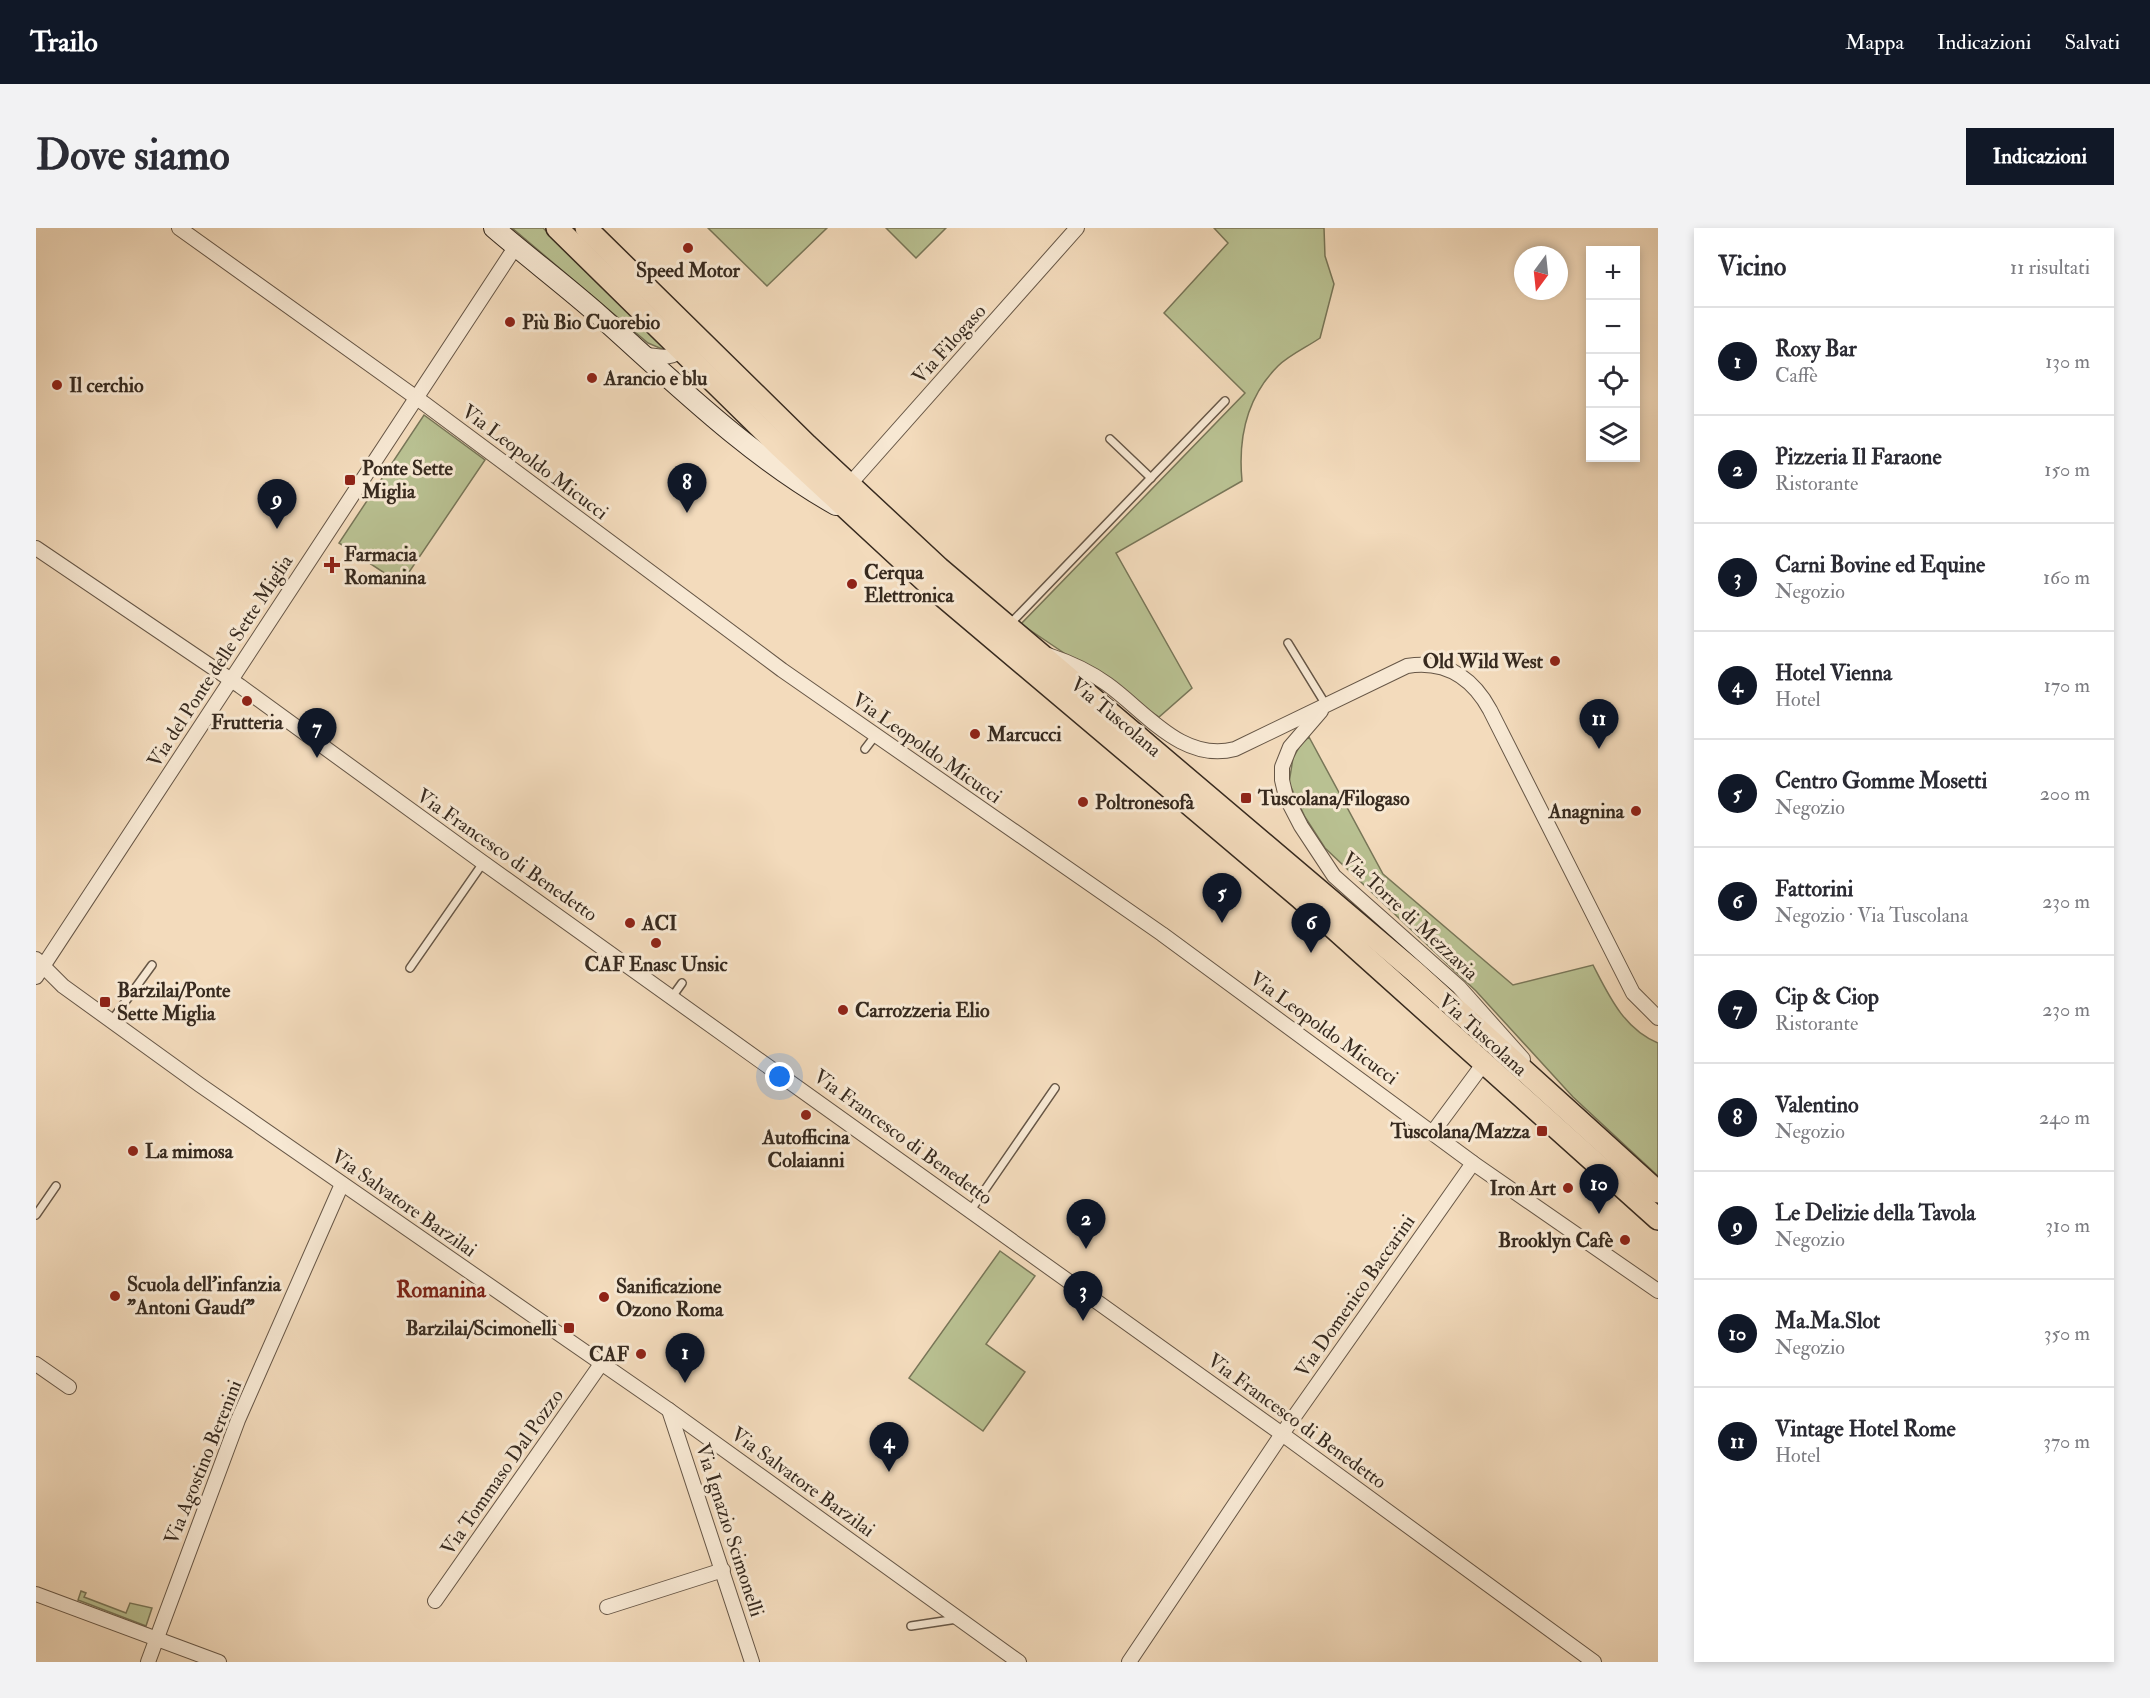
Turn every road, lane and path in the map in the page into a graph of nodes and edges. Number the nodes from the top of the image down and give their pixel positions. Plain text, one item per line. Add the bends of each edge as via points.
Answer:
1 (179, 228) edge
2 (494, 228) edge
3 (557, 228) edge
4 (586, 228) edge
5 (1077, 228) edge
6 (516, 246) junction
7 (686, 327) junction
8 (682, 350) junction
9 (641, 354) junction
10 (415, 398) junction
11 (1225, 401) dead end
12 (1110, 439) dead end
13 (1151, 478) junction
14 (849, 485) junction
15 (849, 512) junction
16 (36, 548) edge
17 (1007, 627) junction
18 (1288, 643) dead end
19 (1035, 650) junction
20 (230, 680) junction
21 (1326, 705) junction
22 (875, 736) junction
23 (865, 749) dead end
24 (483, 862) junction
25 (152, 965) dead end
26 (38, 967) edge
27 (410, 968) dead end
28 (682, 983) dead end
29 (672, 997) junction
30 (1658, 1018) edge
31 (112, 1020) junction
32 (1484, 1063) junction
33 (1055, 1088) dead end
34 (1565, 1110) junction
35 (1433, 1132) junction
36 (1473, 1163) junction
37 (342, 1184) junction
38 (56, 1186) dead end
39 (1658, 1192) edge
40 (971, 1210) junction
41 (36, 1215) edge
42 (1658, 1219) edge
43 (1658, 1291) edge
44 (36, 1364) edge
45 (601, 1364) junction
46 (69, 1387) dead end
47 (669, 1410) junction
48 (1282, 1434) junction
49 (723, 1570) junction
50 (36, 1594) edge
51 (435, 1601) dead end
52 (607, 1607) dead end
53 (959, 1619) junction
54 (911, 1626) dead end
55 (155, 1639) junction
56 (148, 1662) edge
57 (219, 1662) edge
58 (752, 1662) edge
59 (1019, 1662) edge
60 (1129, 1662) edge
61 (1594, 1662) edge

1 - 10 street, Via Leopoldo Micucci
2 - 6 street, Via Tuscolana
3 - 8 main road, Via Tuscolana
4 - 7 main road, Via Tuscolana
5 - 14 street, Via Filogaso
6 - 9 street, Via Tuscolana
6 - 10 street, Via del Ponte delle Sette Miglia
7 - 8 street
7 - 14 main road, Via Tuscolana
8 - 9 street via 668,357
8 - 15 main road, Via Tuscolana
9 - 15 street, Via Tuscolana via 790,477
10 - 20 street, Via del Ponte delle Sette Miglia
10 - 22 street, Via Leopoldo Micucci
11 - 13 lane
12 - 13 lane
13 - 17 lane
14 - 17 main road, Via Tuscolana
15 - 32 main road, Via Tuscolana via 1007,652 1299,897
16 - 20 street, Via Francesco di Benedetto
17 - 19 main road, Via Tuscolana
18 - 21 lane
19 - 21 street, Via Torre di Mezzavia via 1093,674 1170,736 1205,751 1235,749
19 - 34 main road, Via Tuscolana via 1414,971
20 - 24 street, Via Francesco di Benedetto
20 - 26 street, Via del Ponte delle Sette Miglia
21 - 30 street, Via Torre di Mezzavia via 1407,666 1438,666 1470,681 1494,718 1633,993
21 - 34 street, Via Torre di Mezzavia via 1290,747 1282,773 1291,806 1319,857 1334,876 1471,999
22 - 23 lane
22 - 35 street, Via Leopoldo Micucci via 1162,934
24 - 27 lane
24 - 29 street, Via Francesco di Benedetto
25 - 31 lane
26 - 31 street, Via Salvatore Barzilai
28 - 29 lane
29 - 40 street, Via Francesco di Benedetto
31 - 37 street, Via Salvatore Barzilai
32 - 35 street
32 - 42 main road, Via Tuscolana
33 - 40 lane
34 - 39 main road, Via Tuscolana
35 - 36 street, Via Leopoldo Micucci
36 - 43 street, Via Leopoldo Micucci
36 - 48 street, Via Domenico Baccarini
37 - 45 street, Via Salvatore Barzilai
37 - 55 street, Via Agostino Berenini via 238,1420
38 - 41 lane
40 - 48 street, Via Francesco di Benedetto
44 - 46 street
45 - 47 street, Via Salvatore Barzilai
45 - 51 street, Via Tommaso Dal Pozzo
47 - 49 street, Via Ignazio Scimonelli
47 - 53 street, Via Salvatore Barzilai
48 - 60 street, Via Domenico Baccarini
48 - 61 street, Via Francesco di Benedetto
49 - 52 street
49 - 58 street, Via Ignazio Scimonelli
50 - 55 street
53 - 54 lane
53 - 59 street, Via Salvatore Barzilai
55 - 56 street, Via Agostino Berenini
55 - 57 street

